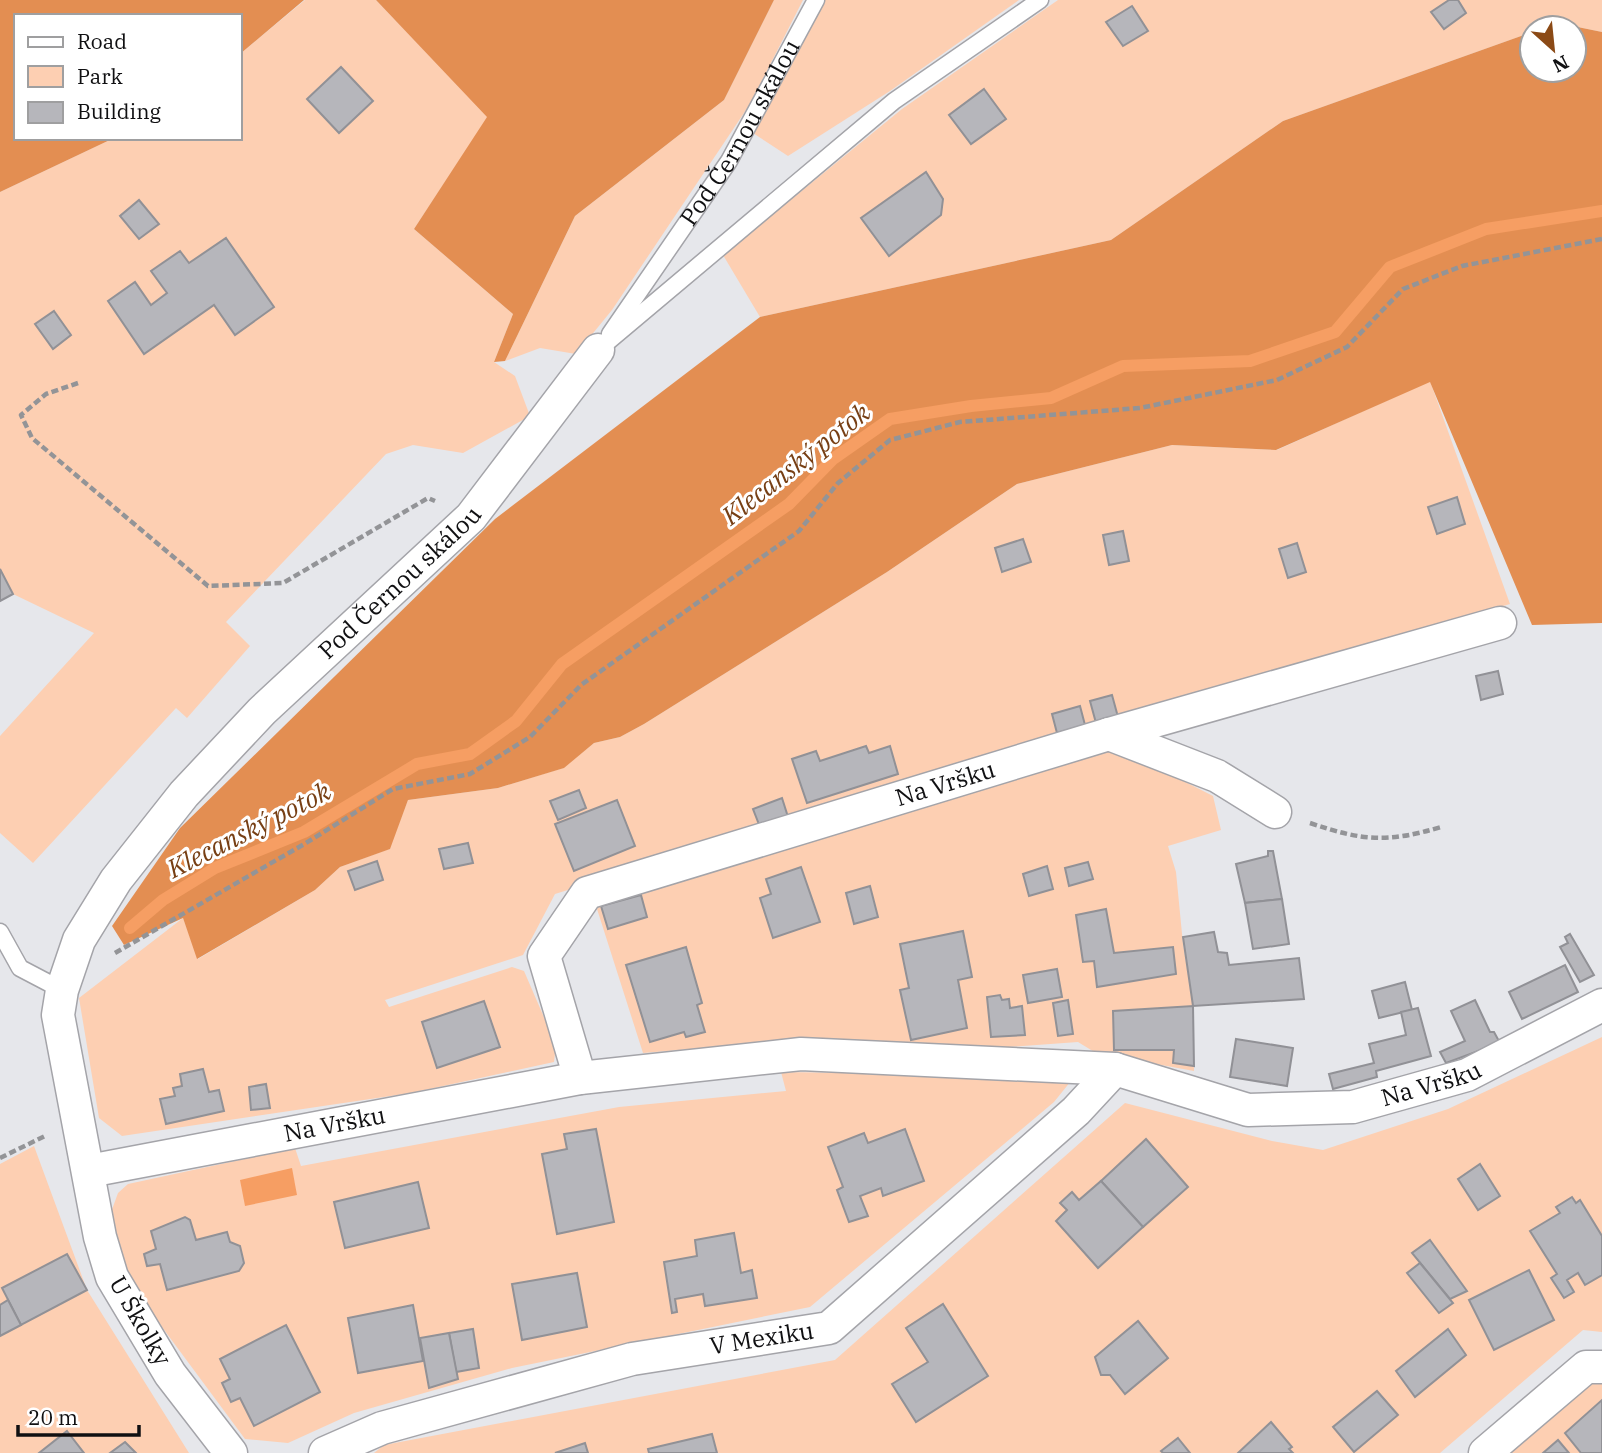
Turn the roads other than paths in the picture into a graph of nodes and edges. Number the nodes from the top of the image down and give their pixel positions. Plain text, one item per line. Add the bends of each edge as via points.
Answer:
1 (816, 0) edge
2 (1040, 0) edge
3 (598, 350) junction
4 (1500, 623) dead end
5 (1109, 734) junction
6 (1275, 812) road end
7 (0, 932) edge
8 (65, 980) junction
9 (1602, 1005) edge
10 (1115, 1069) junction
11 (580, 1077) junction
12 (89, 1171) junction
13 (1602, 1367) edge
14 (230, 1453) edge
15 (325, 1453) edge
16 (1485, 1453) edge

1 - 3 lane, Pod Černou skálou via 729,161
2 - 3 lane via 894,102
3 - 8 street, Pod Černou skálou via 471,517 262,711 184,794 116,880 79,940
4 - 5 street, Na Vršku
5 - 6 street via 1217,776
5 - 11 street, Na Vršku via 587,893 544,956
7 - 8 lane via 20,968
8 - 12 street, Pod Černou skálou via 58,1015
9 - 10 street, Na Vršku via 1467,1075 1353,1107 1248,1110
10 - 11 street, Na Vršku via 801,1054
10 - 15 street, V Mexiku via 1076,1111 828,1328 632,1359 382,1428
11 - 12 street, Na Vršku
12 - 14 street, U Školky via 112,1277 170,1374
13 - 16 street via 1586,1367

